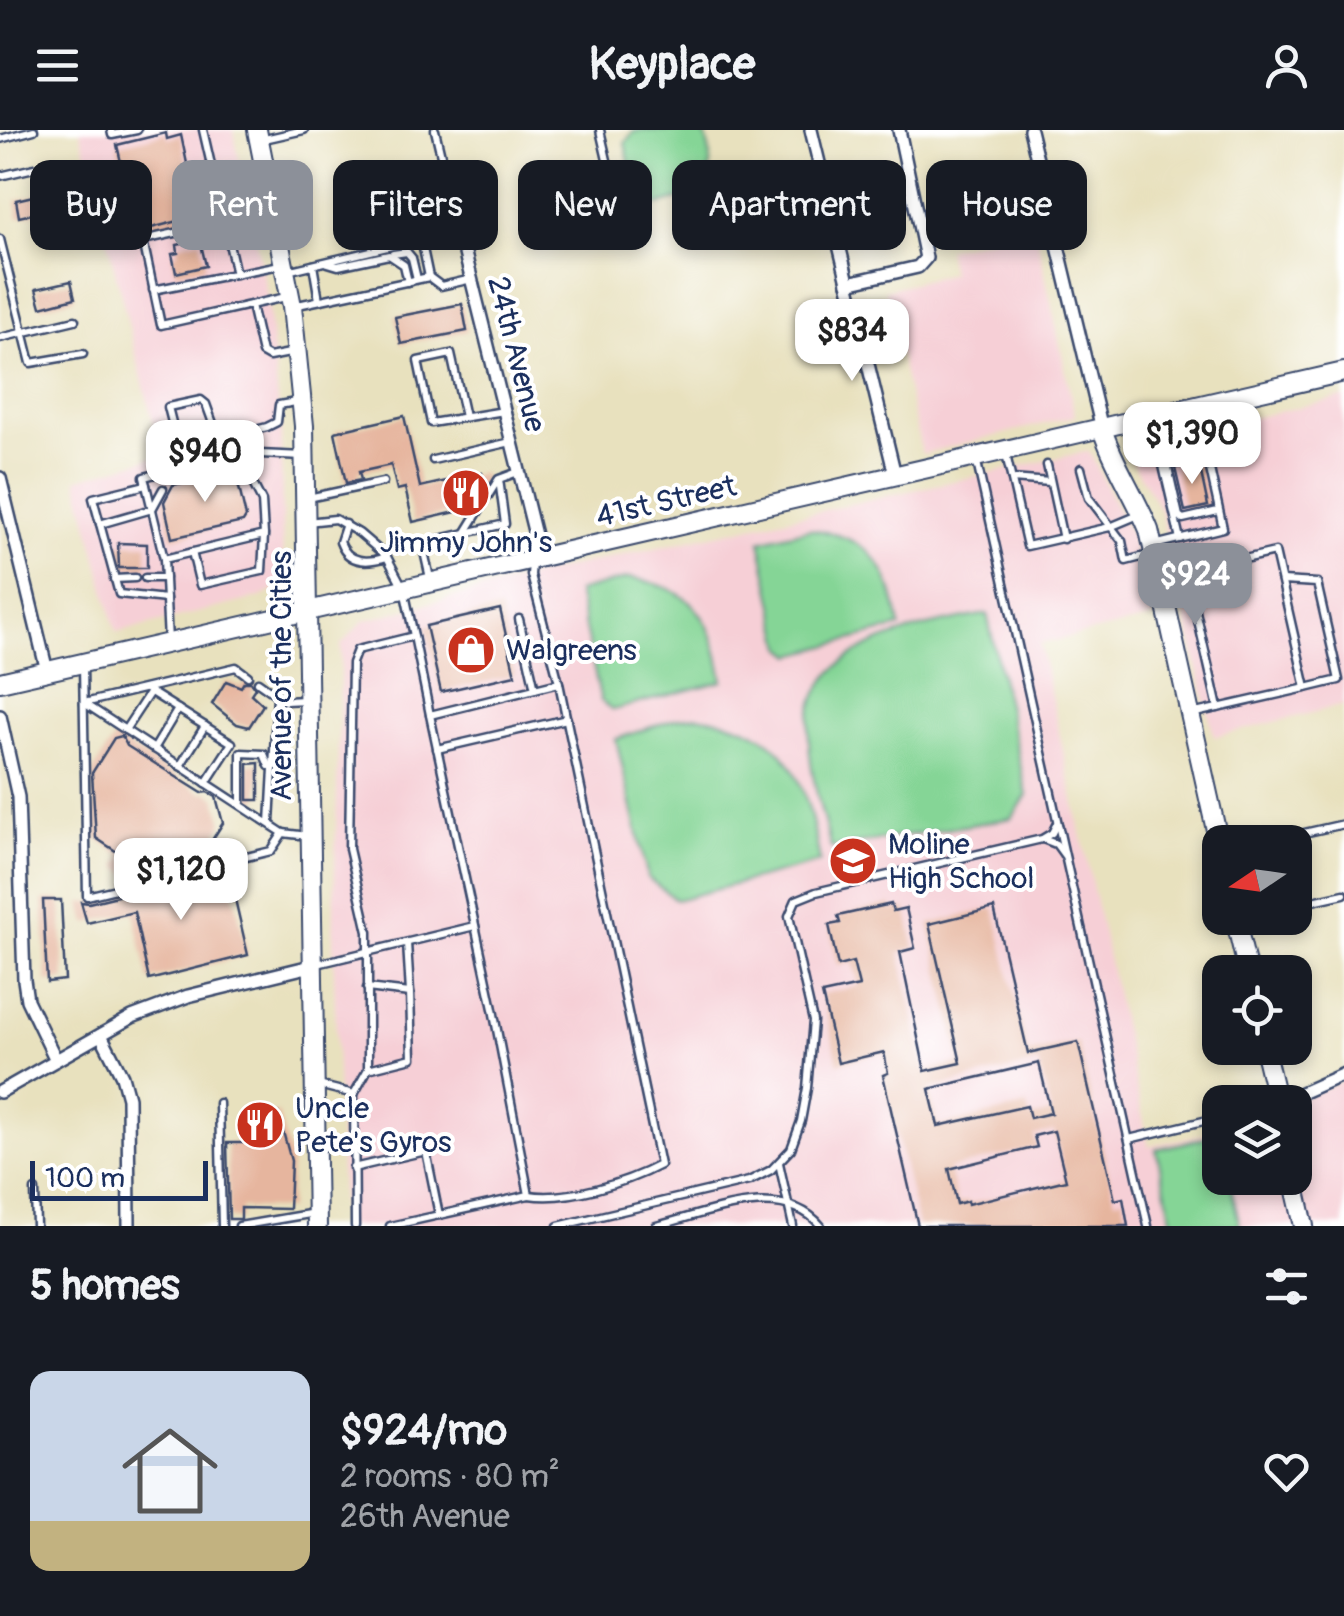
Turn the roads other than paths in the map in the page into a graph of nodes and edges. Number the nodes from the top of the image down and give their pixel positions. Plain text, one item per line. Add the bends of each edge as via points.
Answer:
1 (34, 130) edge
2 (111, 130) edge
3 (137, 130) edge
4 (203, 130) edge
5 (301, 130) edge
6 (435, 130) edge
7 (600, 130) edge
8 (810, 130) edge
9 (898, 130) edge
10 (1030, 130) edge
11 (258, 135) edge
12 (0, 139) edge
13 (210, 160) edge
14 (263, 160) edge
15 (442, 160) edge
16 (607, 160) edge
17 (30, 169) edge
18 (0, 176) edge
19 (172, 234) edge
20 (0, 239) edge
21 (231, 250) edge
22 (281, 250) edge
23 (466, 250) edge
24 (389, 254) junction
25 (324, 262) junction
26 (313, 266) junction
27 (285, 268) junction
28 (236, 274) junction
29 (429, 277) junction
30 (474, 278) junction
31 (417, 280) junction
32 (408, 282) junction
33 (848, 283) junction
34 (154, 290) junction
35 (319, 300) junction
36 (291, 301) junction
37 (252, 305) junction
38 (75, 320) dead end
39 (23, 333) junction
40 (0, 338) edge
41 (298, 352) junction
42 (84, 354) dead end
43 (1344, 372) edge
44 (302, 401) junction
45 (1187, 408) junction
46 (505, 410) junction
47 (466, 417) junction
48 (1102, 429) junction
49 (219, 440) junction
50 (512, 441) junction
51 (1196, 446) junction
52 (180, 450) junction
53 (1005, 450) junction
54 (1171, 452) junction
55 (238, 453) junction
56 (306, 456) junction
57 (976, 456) junction
58 (433, 460) dead end
59 (1047, 466) dead end
60 (175, 468) junction
61 (1081, 468) dead end
62 (520, 472) junction
63 (158, 473) junction
64 (895, 475) junction
65 (0, 478) edge
66 (169, 479) dead end
67 (498, 479) junction
68 (1012, 479) junction
69 (383, 482) dead end
70 (1050, 482) junction
71 (146, 484) junction
72 (163, 489) dead end
73 (488, 496) dead end
74 (307, 498) junction
75 (482, 506) dead end
76 (152, 509) junction
77 (1218, 510) junction
78 (1142, 514) junction
79 (307, 522) junction
80 (100, 524) junction
81 (346, 524) junction
82 (1110, 527) junction
83 (465, 533) junction
84 (264, 536) junction
85 (1180, 538) junction
86 (1063, 539) junction
87 (1154, 550) junction
88 (192, 552) junction
89 (387, 557) junction
90 (164, 558) junction
91 (533, 559) junction
92 (1187, 572) junction
93 (135, 578) dead end
94 (145, 578) dead end
95 (165, 578) junction
96 (114, 579) junction
97 (1160, 579) junction
98 (1282, 581) junction
99 (431, 583) junction
100 (404, 589) junction
101 (166, 599) junction
102 (309, 610) junction
103 (519, 619) dead end
104 (414, 636) junction
105 (168, 644) junction
106 (83, 664) junction
107 (48, 671) junction
108 (248, 676) dead end
109 (0, 682) edge
110 (258, 682) dead end
111 (560, 683) junction
112 (1306, 688) junction
113 (535, 689) junction
114 (148, 690) junction
115 (277, 696) junction
116 (310, 700) junction
117 (84, 703) junction
118 (1218, 708) junction
119 (178, 709) junction
120 (1190, 714) junction
121 (430, 715) junction
122 (0, 716) edge
123 (567, 720) junction
124 (204, 726) junction
125 (126, 730) junction
126 (154, 749) junction
127 (437, 749) junction
128 (180, 766) junction
129 (206, 783) junction
130 (270, 792) junction
131 (241, 804) junction
132 (1058, 819) junction
133 (1344, 824) edge
134 (270, 825) junction
135 (1215, 825) edge
136 (1312, 831) edge
137 (283, 833) junction
138 (310, 836) junction
139 (1042, 839) junction
140 (1068, 860) junction
141 (1344, 894) edge
142 (1312, 902) edge
143 (476, 926) junction
144 (408, 942) junction
145 (366, 953) junction
146 (311, 966) junction
147 (367, 988) junction
148 (410, 993) junction
149 (101, 1034) junction
150 (56, 1060) junction
151 (368, 1069) junction
152 (1344, 1074) edge
153 (313, 1083) junction
154 (1312, 1088) edge
155 (0, 1092) edge
156 (354, 1094) junction
157 (219, 1103) dead end
158 (1202, 1122) edge
159 (1129, 1139) junction
160 (779, 1162) junction
161 (353, 1168) junction
162 (36, 1190) dead end
163 (529, 1195) junction
164 (1297, 1195) edge
165 (788, 1206) junction
166 (440, 1215) junction
167 (317, 1219) edge
168 (36, 1226) edge
169 (129, 1226) edge
170 (222, 1226) edge
171 (239, 1226) edge
172 (355, 1226) edge
173 (390, 1226) edge
174 (558, 1226) edge
175 (656, 1226) edge
176 (793, 1226) edge
177 (821, 1226) edge
178 (1148, 1226) edge
179 (1304, 1226) edge

1 - 12 lane
2 - 3 lane
4 - 13 lane
5 - 11 lane
6 - 15 lane
7 - 16 lane
8 - 33 street
9 - 33 street via 926,258 918,267
10 - 48 street
11 - 14 street, Avenue of the Cities
17 - 18 lane
19 - 34 lane via 143,240
20 - 39 lane
21 - 28 lane
22 - 27 street, Avenue of the Cities
23 - 30 street, 24th Avenue
24 - 25 lane via 338,266
24 - 31 lane via 407,252
24 - 32 lane via 404,265
25 - 26 lane
25 - 29 lane via 420,239
26 - 27 lane
26 - 35 lane
27 - 28 lane
27 - 36 street, Avenue of the Cities
28 - 34 lane
29 - 30 lane via 441,286
29 - 31 lane
30 - 46 street, 24th Avenue
31 - 32 lane
32 - 35 lane
33 - 64 street
34 - 37 lane via 161,324
35 - 36 lane
36 - 37 lane
36 - 41 street, Avenue of the Cities
37 - 41 lane via 262,353 269,358
38 - 39 lane
39 - 40 lane
39 - 42 lane via 34,365
41 - 44 street, Avenue of the Cities
43 - 45 street, 41st Street
44 - 49 lane via 278,404 277,422 267,427
44 - 56 street, Avenue of the Cities
45 - 48 street, 41st Street
45 - 51 lane
46 - 47 lane
46 - 50 street, 24th Avenue
47 - 47 lane via 431,423 418,361 451,354
48 - 53 street, 41st Street
48 - 78 street
49 - 52 lane
49 - 52 lane via 201,400 168,407
50 - 58 lane
50 - 62 street, 24th Avenue
51 - 54 lane
51 - 77 lane via 1206,451
52 - 63 lane via 159,458
53 - 57 street, 41st Street
53 - 68 lane
54 - 77 lane via 1166,459 1180,516
54 - 85 lane via 1161,457
55 - 56 lane
55 - 60 lane
55 - 84 lane via 262,501
56 - 74 street, Avenue of the Cities
57 - 64 street, 41st Street
57 - 132 lane
59 - 70 lane
60 - 63 lane
60 - 66 lane
61 - 82 lane via 1089,498
62 - 67 lane
62 - 91 street, 24th Avenue via 536,539
63 - 71 lane via 144,476
64 - 91 street, 41st Street
65 - 107 street
67 - 73 lane
67 - 83 lane via 505,524
68 - 70 lane
68 - 86 lane via 1028,546
69 - 74 lane
70 - 86 lane
71 - 76 lane
71 - 80 lane via 93,498
72 - 76 lane
74 - 79 street, Avenue of the Cities
75 - 83 lane
76 - 80 lane
76 - 90 lane
77 - 85 lane via 1223,528
78 - 82 lane
78 - 87 street
79 - 81 lane
79 - 102 street, Avenue of the Cities
80 - 96 lane
81 - 89 lane
81 - 89 lane via 340,542 350,556 362,562
82 - 86 lane
82 - 87 lane via 1126,561
83 - 99 lane via 422,543
84 - 88 lane
84 - 88 lane via 262,571 200,585
85 - 87 lane
87 - 97 street
88 - 90 lane
89 - 100 lane
90 - 95 lane
91 - 99 street, 41st Street
91 - 111 lane via 531,575
92 - 97 lane
92 - 98 lane via 1275,552
92 - 118 lane
93 - 96 lane
94 - 95 lane
95 - 101 lane
96 - 101 lane via 118,594
97 - 120 street
98 - 112 lane
98 - 112 lane via 1317,583 1339,680
99 - 100 street, 41st Street
100 - 102 street, 41st Street
100 - 104 lane
101 - 105 lane
102 - 105 street, 41st Street
102 - 116 street, Avenue of the Cities
103 - 113 lane
104 - 121 lane
104 - 145 lane via 357,650 352,663 348,849 368,932
105 - 106 street, 41st Street
106 - 107 street, 41st Street
106 - 117 lane
107 - 109 street, 41st Street
108 - 114 lane via 236,667
110 - 115 lane
111 - 113 lane
111 - 123 lane
112 - 118 lane
113 - 121 lane
114 - 117 lane
114 - 119 lane
114 - 125 lane
115 - 116 lane
115 - 130 lane
116 - 138 street, Avenue of the Cities
117 - 125 lane
117 - 137 lane via 87,896 271,851
118 - 120 lane
119 - 124 lane
119 - 126 lane
120 - 135 street
121 - 127 lane
122 - 150 street via 18,797 24,980
123 - 127 lane
123 - 163 lane via 660,1165 637,1178 548,1198
124 - 128 lane
124 - 129 lane via 232,743
125 - 126 lane
126 - 128 lane
127 - 143 lane
128 - 129 lane
129 - 131 lane
130 - 131 lane via 268,760 244,751
130 - 134 lane
131 - 134 lane
132 - 139 lane
132 - 140 lane
133 - 136 lane
134 - 137 lane
137 - 138 lane
138 - 146 street, Avenue of the Cities
139 - 140 lane
139 - 160 lane via 816,892 791,905 813,1044 801,1121
140 - 159 lane
141 - 142 lane
143 - 144 lane
143 - 163 lane
144 - 145 lane
144 - 148 lane
145 - 146 lane
145 - 147 lane
146 - 149 street via 176,1000
146 - 153 street, Avenue of the Cities
147 - 148 lane
147 - 151 lane
148 - 151 lane via 412,1058
149 - 150 street
149 - 169 street via 128,1098
150 - 155 street
151 - 156 lane
152 - 154 street
153 - 156 lane
153 - 167 street, Avenue of the Cities
156 - 161 lane
157 - 170 lane
158 - 159 lane
159 - 178 lane
160 - 165 lane
160 - 174 lane via 749,1181
161 - 166 lane via 426,1151
161 - 172 lane
162 - 168 lane
163 - 166 lane
164 - 179 street
165 - 175 lane via 750,1204
165 - 176 lane
165 - 177 lane
166 - 173 lane
167 - 171 lane

